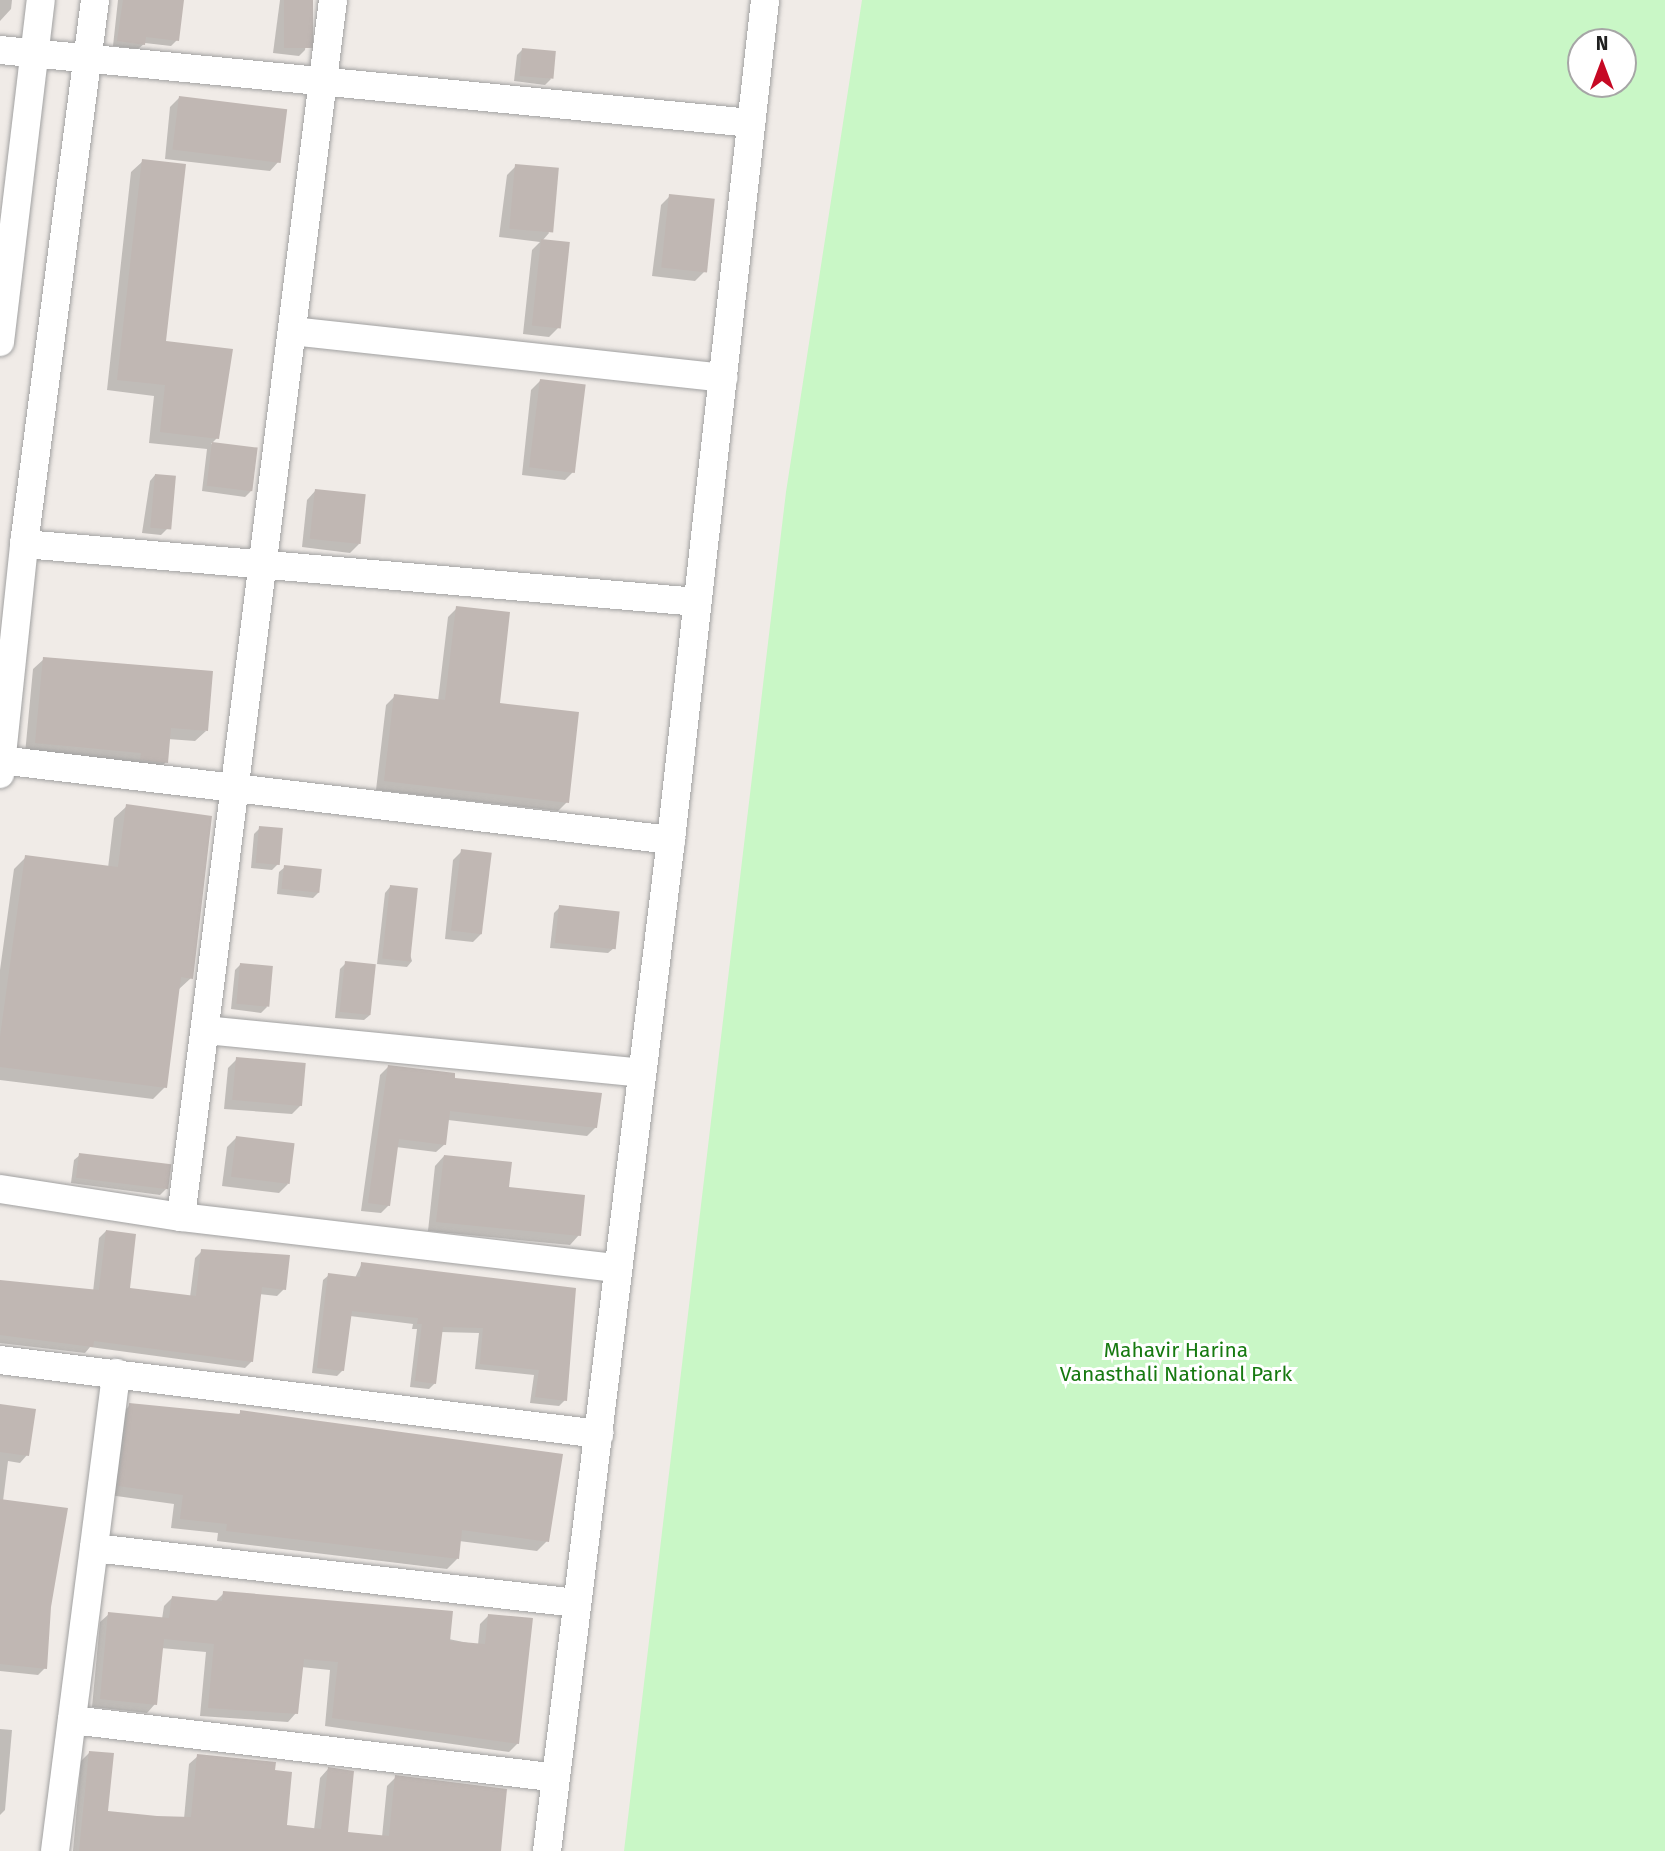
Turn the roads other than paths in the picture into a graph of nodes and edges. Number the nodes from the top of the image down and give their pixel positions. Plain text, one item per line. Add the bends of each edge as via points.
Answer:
1 (41, 0) edge
2 (95, 0) edge
3 (333, 0) edge
4 (765, 0) edge
5 (0, 50) edge
6 (35, 54) junction
7 (87, 59) junction
8 (323, 84) junction
9 (751, 123) junction
10 (11, 154) edge
11 (292, 331) junction
12 (0, 342) edge
13 (723, 379) junction
14 (24, 544) junction
15 (263, 563) junction
16 (698, 603) junction
17 (3, 723) edge
18 (1, 764) edge
19 (235, 787) junction
20 (671, 840) junction
21 (205, 1030) junction
22 (640, 1073) junction
23 (0, 1189) edge
24 (181, 1217) junction
25 (617, 1268) junction
26 (0, 1360) edge
27 (116, 1373) junction
28 (599, 1434) junction
29 (94, 1548) junction
30 (577, 1603) junction
31 (72, 1720) junction
32 (556, 1778) junction
33 (55, 1851) edge
34 (547, 1851) edge

1 - 6 street
2 - 7 street
3 - 8 street
4 - 9 street
5 - 6 street
6 - 7 street
6 - 10 street
7 - 8 street
7 - 14 street
8 - 9 street
8 - 11 street
9 - 13 street
10 - 12 street
11 - 13 street
11 - 15 street
13 - 16 street
14 - 15 street
14 - 17 street
15 - 16 street
15 - 19 street
16 - 20 street
17 - 18 street
18 - 19 street
19 - 20 street
19 - 21 street
20 - 22 street
21 - 22 street
21 - 24 street
22 - 25 street
23 - 24 street
24 - 25 street
25 - 28 street
26 - 27 street
27 - 28 street
27 - 29 street
28 - 30 street
29 - 30 street
29 - 31 street
30 - 32 street
31 - 32 street
31 - 33 street
32 - 34 street

